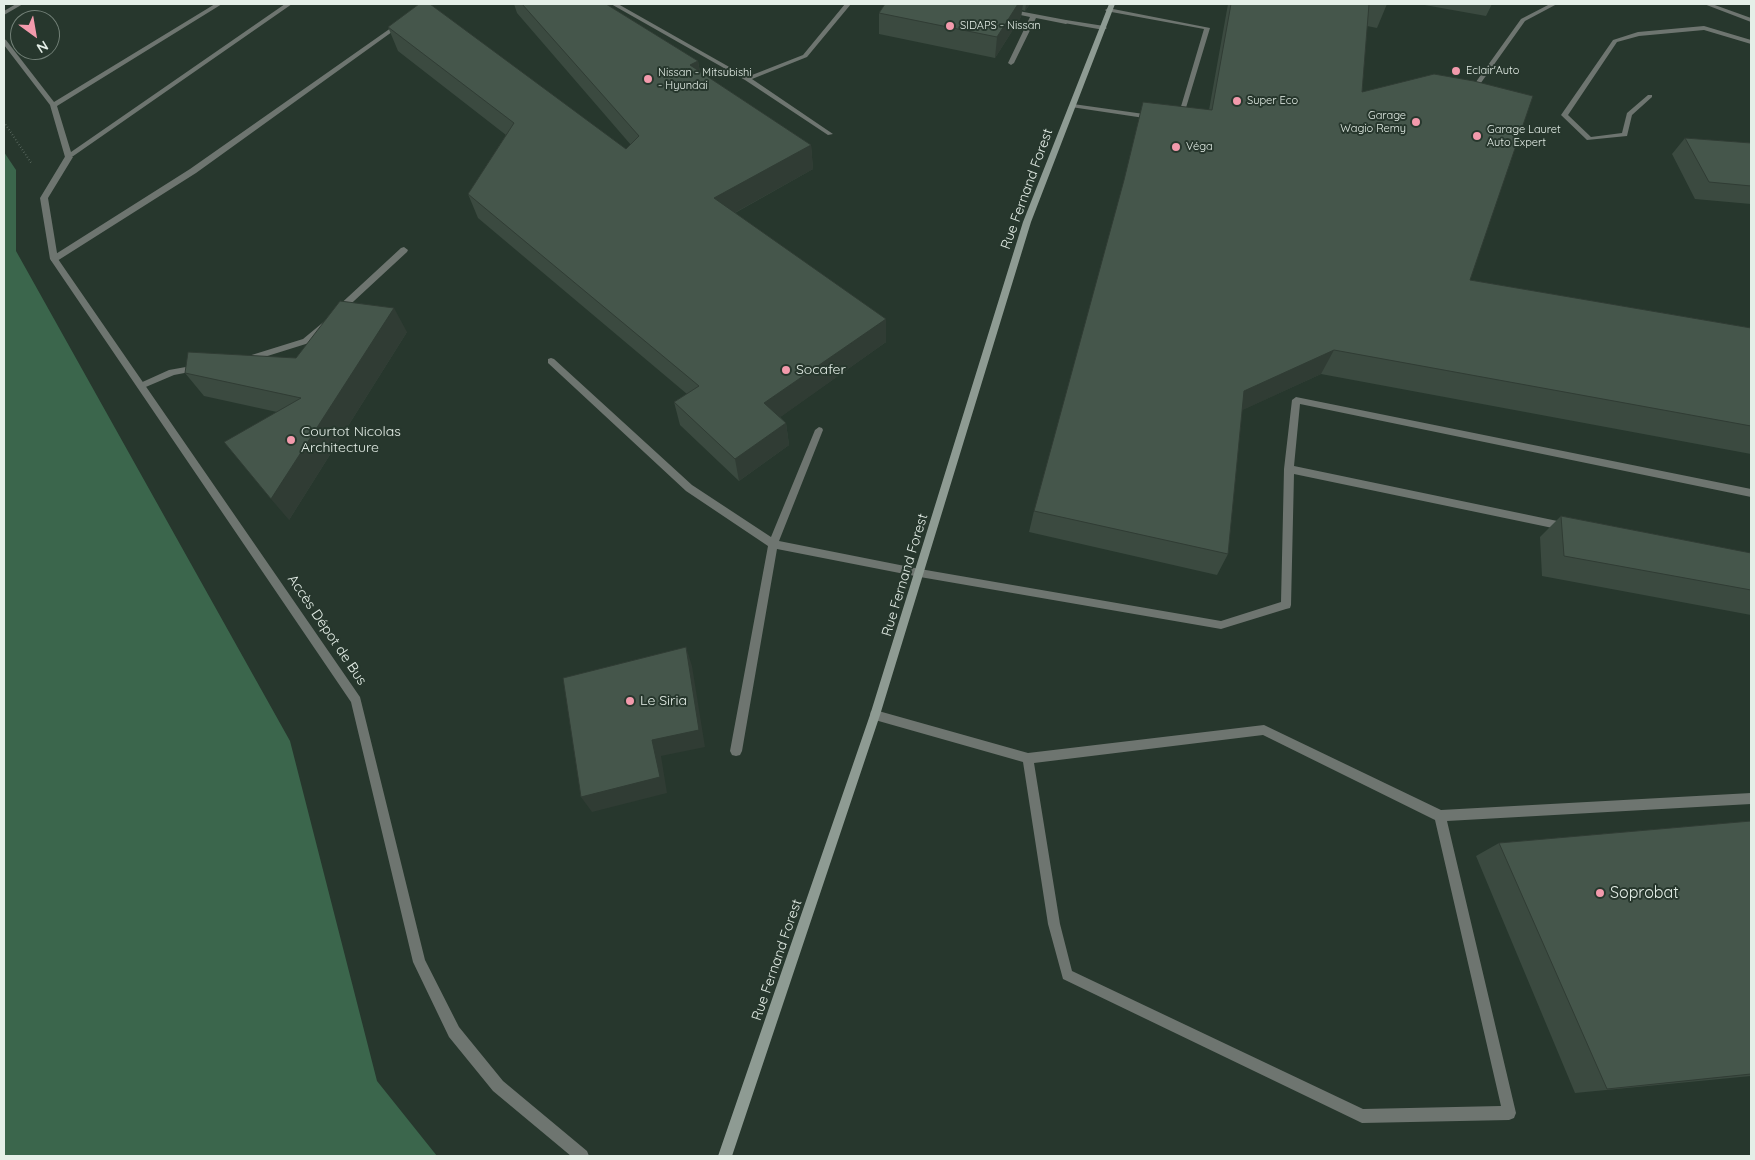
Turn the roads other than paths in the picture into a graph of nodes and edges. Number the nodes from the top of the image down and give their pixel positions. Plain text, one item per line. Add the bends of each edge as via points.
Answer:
1 (20, 4) edge
2 (219, 4) edge
3 (289, 4) edge
4 (614, 4) edge
5 (848, 4) edge
6 (1554, 4) edge
7 (1707, 4) edge
8 (1110, 7) edge
9 (999, 9) edge
10 (4, 13) edge
11 (1034, 16) junction
12 (405, 20) edge
13 (1751, 20) edge
14 (1104, 28) junction
15 (4, 41) edge
16 (1751, 42) edge
17 (1012, 63) dead end
18 (747, 79) junction
19 (1469, 95) edge
20 (1650, 96) dead end
21 (53, 105) junction
22 (1073, 106) junction
23 (1160, 118) edge
24 (1170, 119) edge
25 (830, 134) dead end
26 (69, 157) junction
27 (404, 250) dead end
28 (54, 259) junction
29 (551, 361) dead end
30 (237, 362) edge
31 (209, 366) edge
32 (141, 386) junction
33 (819, 430) dead end
34 (1289, 469) junction
35 (1751, 493) edge
36 (1578, 529) edge
37 (774, 544) junction
38 (920, 573) junction
39 (875, 715) junction
40 (736, 751) dead end
41 (1028, 758) junction
42 (1751, 799) edge
43 (1440, 816) junction
44 (582, 1156) edge
45 (725, 1156) edge

1 - 10 street
2 - 21 street
3 - 26 street
4 - 18 street
5 - 18 street via 805,56
6 - 19 street via 1524,20
7 - 13 street
8 - 14 street, Rue Fernand Forest
8 - 24 street via 1207,28 1180,120
9 - 11 street
11 - 14 street
11 - 17 street
12 - 28 street via 194,171
14 - 22 street, Rue Fernand Forest
15 - 21 street
16 - 20 street via 1704,28 1638,34 1615,41 1564,115 1589,140 1625,134 1629,114
18 - 25 street
21 - 26 street
22 - 23 street
22 - 38 street, Rue Fernand Forest via 1027,222
26 - 28 street, Accès Dépot de Bus via 44,198
27 - 30 street via 306,341
28 - 32 street, Accès Dépot de Bus
29 - 37 street via 690,488
31 - 32 street via 172,372
32 - 44 street, Accès Dépot de Bus via 356,700 419,962 454,1032 498,1086
33 - 37 street
34 - 35 street via 1296,400
34 - 36 street
34 - 38 street via 1286,605 1221,625
37 - 38 street
37 - 40 street
38 - 39 street, Rue Fernand Forest
39 - 41 street
39 - 45 street, Rue Fernand Forest
41 - 43 street via 1264,730
41 - 43 street via 1054,924 1067,975 1362,1116 1509,1113
42 - 43 street

